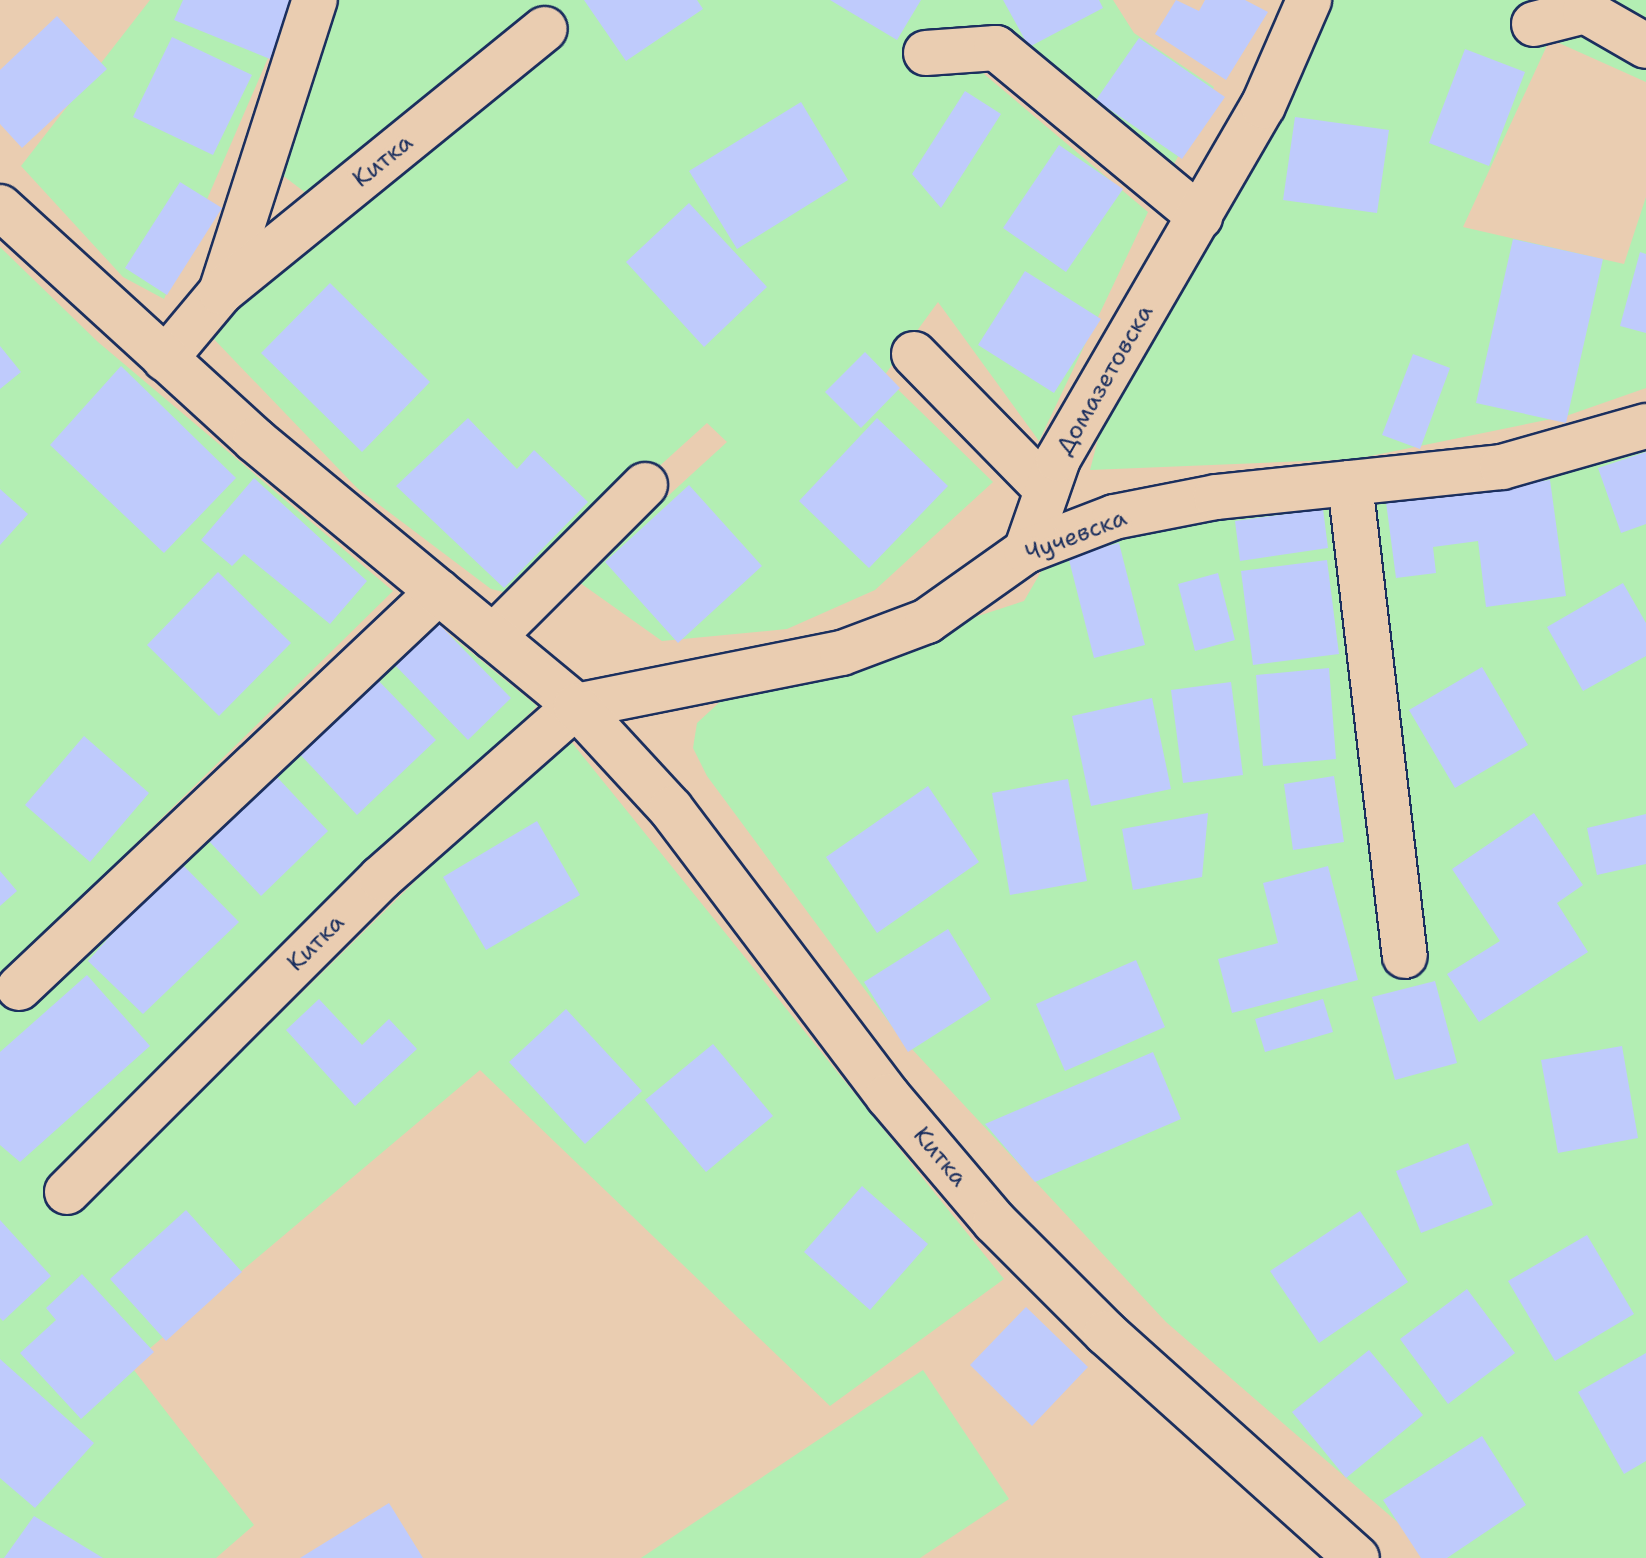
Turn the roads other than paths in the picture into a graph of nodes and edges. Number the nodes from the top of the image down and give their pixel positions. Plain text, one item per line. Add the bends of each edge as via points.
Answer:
1 (315, 0) edge
2 (1309, 0) edge
3 (1534, 24) dead end
4 (545, 29) dead end
5 (1646, 46) edge
6 (926, 53) dead end
7 (0, 207) edge
8 (1200, 217) junction
9 (221, 292) junction
10 (914, 354) dead end
11 (165, 359) junction
12 (1646, 426) edge
13 (1350, 483) junction
14 (645, 485) dead end
15 (1047, 490) junction
16 (1026, 551) junction
17 (438, 592) junction
18 (493, 637) junction
19 (576, 706) junction
20 (1405, 956) dead end
21 (19, 988) dead end
22 (67, 1192) dead end
23 (1357, 1558) edge

1 - 9 main road, Китка
2 - 8 main road, Домазетовска via 1263,106
3 - 5 main road via 1585,11
4 - 9 main road, Китка
6 - 8 main road via 996,48
7 - 11 main road, Китка
8 - 15 main road, Домазетовска
9 - 11 main road, Китка
10 - 15 main road
11 - 17 main road, Китка
12 - 13 main road, Чучевска via 1502,467
13 - 16 main road, Чучевска via 1114,517
13 - 20 main road
14 - 18 main road
15 - 16 main road, Домазетовска
16 - 19 main road, Чучевска via 927,621 842,653
17 - 18 main road, Китка
17 - 21 main road
18 - 19 main road, Китка
19 - 22 main road, Китка via 381,878
19 - 23 main road, Китка via 671,809 888,1096 995,1222 1106,1333

